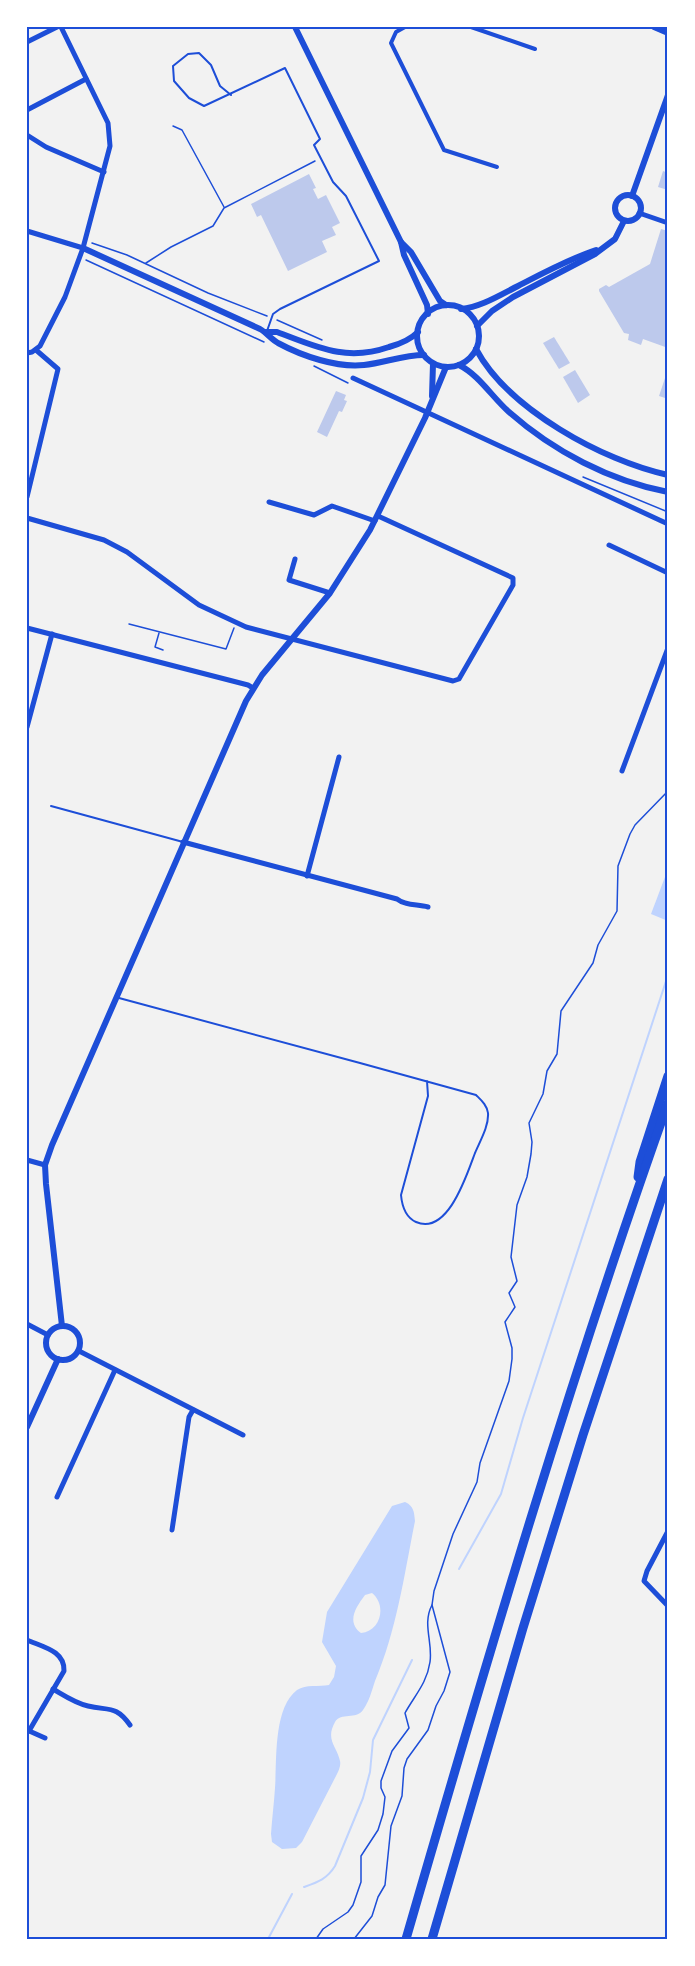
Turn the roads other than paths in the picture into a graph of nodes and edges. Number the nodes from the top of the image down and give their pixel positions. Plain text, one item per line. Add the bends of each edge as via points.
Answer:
1 (59, 27) edge
2 (295, 27) edge
3 (405, 27) edge
4 (471, 27) edge
5 (654, 27) edge
6 (668, 33) edge
7 (27, 42) edge
8 (535, 49) dead end
9 (86, 79) junction
10 (668, 88) edge
11 (668, 94) edge
12 (231, 95) junction
13 (663, 107) junction
14 (27, 110) edge
15 (27, 135) edge
16 (497, 167) dead end
17 (104, 172) junction
18 (632, 196) junction
19 (639, 213) junction
20 (624, 220) junction
21 (668, 222) edge
22 (27, 231) edge
23 (401, 242) junction
24 (84, 244) junction
25 (600, 250) junction
26 (446, 306) junction
27 (461, 309) junction
28 (428, 314) junction
29 (477, 326) junction
30 (267, 332) junction
31 (418, 332) junction
32 (476, 349) junction
33 (36, 350) junction
34 (27, 353) edge
35 (424, 355) junction
36 (433, 364) junction
37 (459, 365) junction
38 (446, 367) junction
39 (353, 378) dead end
40 (431, 404) junction
41 (428, 412) junction
42 (668, 475) edge
43 (668, 492) edge
44 (27, 497) edge
45 (269, 502) dead end
46 (27, 518) edge
47 (377, 518) junction
48 (668, 524) edge
49 (609, 545) dead end
50 (295, 558) dead end
51 (668, 573) edge
52 (330, 593) junction
53 (27, 628) edge
54 (52, 634) junction
55 (291, 640) junction
56 (668, 648) edge
57 (253, 688) junction
58 (27, 727) edge
59 (339, 757) dead end
60 (622, 771) dead end
61 (51, 806) dead end
62 (183, 843) junction
63 (307, 876) junction
64 (428, 907) dead end
65 (117, 997) junction
66 (668, 1076) edge
67 (427, 1081) junction
68 (668, 1103) edge
69 (27, 1160) edge
70 (45, 1165) junction
71 (668, 1179) edge
72 (635, 1196) junction
73 (27, 1324) edge
74 (62, 1326) junction
75 (48, 1335) junction
76 (79, 1351) junction
77 (58, 1359) junction
78 (115, 1370) junction
79 (193, 1410) junction
80 (27, 1427) edge
81 (243, 1435) dead end
82 (57, 1497) dead end
83 (172, 1530) dead end
84 (668, 1532) edge
85 (668, 1606) edge
86 (27, 1640) edge
87 (53, 1689) junction
88 (130, 1725) dead end
89 (28, 1730) edge
90 (45, 1738) dead end
91 (406, 1939) edge
92 (432, 1939) edge

1 - 7 street
1 - 9 street
2 - 23 street
3 - 16 street via 396,32 391,43 444,150
4 - 8 street
5 - 6 street
9 - 14 street
9 - 17 street via 108,123 110,146
10 - 13 street
11 - 13 street
12 - 12 lane via 204,106 189,98 174,81 173,66 188,54 199,53 211,65 220,86
12 - 30 lane via 285,68 320,139 314,145 379,261 280,309
13 - 18 street
15 - 17 street
17 - 24 street
18 - 19 street via 639,203
18 - 20 street via 616,202 615,211
19 - 20 street via 633,220
19 - 21 street
20 - 25 street via 615,239
22 - 24 street
23 - 26 street
23 - 28 street
24 - 30 street
24 - 33 street via 65,297
25 - 27 street via 575,258 474,307
25 - 29 street via 513,297
26 - 27 street
26 - 28 street
27 - 29 street
28 - 31 street
29 - 32 street
30 - 31 street via 354,355 374,352
30 - 35 street via 275,342 342,365 361,366
31 - 35 street
32 - 37 street
32 - 42 street via 508,388 553,424 619,460
33 - 34 street
33 - 44 street via 58,369
35 - 36 street
36 - 38 street
36 - 40 street
37 - 38 street
37 - 43 street via 509,411 567,453 625,480
38 - 40 street
39 - 41 street
40 - 41 street
41 - 47 street
41 - 48 street
45 - 47 street via 314,515 332,506
46 - 55 street via 104,540 127,552 198,605 236,623
47 - 52 street
47 - 55 street via 513,578 513,585 459,679 453,681
49 - 51 street
50 - 52 street via 289,580
52 - 55 street
53 - 54 street
54 - 57 street
54 - 58 street
55 - 57 street
56 - 60 street
57 - 62 street
59 - 63 street
61 - 62 lane
62 - 63 street
62 - 65 street
63 - 64 street via 397,899 403,904
65 - 67 lane
65 - 70 street
66 - 72 highway via 640,1162
67 - 67 lane via 476,1095 484,1102 488,1114 485,1130 452,1204 441,1217 426,1224 409,1218 401,1195 428,1096
68 - 72 highway
69 - 70 street
70 - 74 street
71 - 92 highway via 526,1616
72 - 91 highway via 494,1638
73 - 75 street
74 - 75 street
74 - 76 street via 72,1328 79,1336
75 - 77 street via 46,1347
76 - 77 street via 67,1360
76 - 78 street
77 - 80 street
78 - 79 street
78 - 82 street
79 - 81 street
79 - 83 street
84 - 85 street via 645,1581
86 - 87 street via 60,1655 64,1662 64,1671
87 - 88 street via 90,1707 115,1710
87 - 89 street
89 - 90 street

